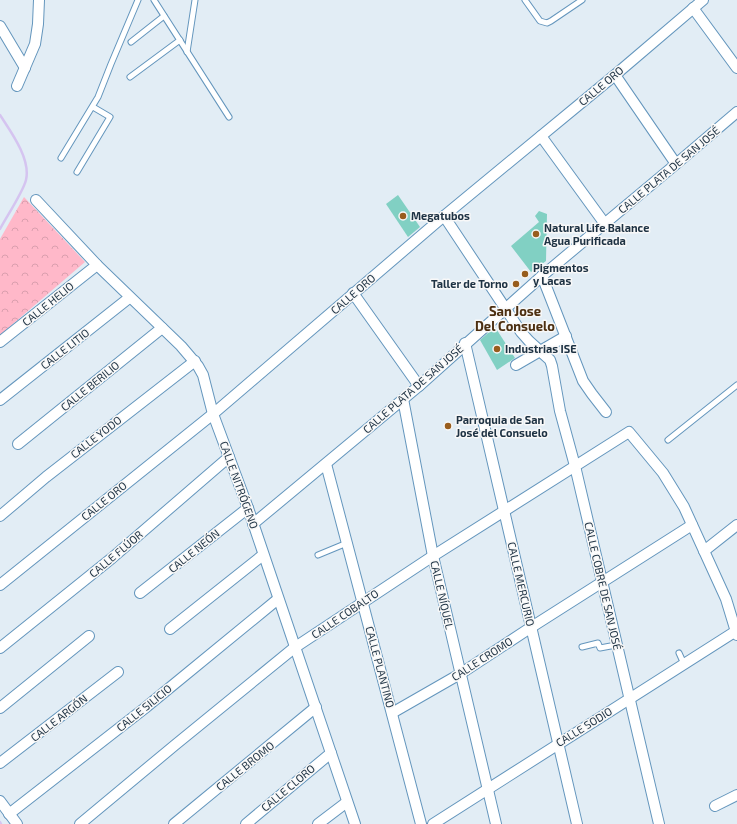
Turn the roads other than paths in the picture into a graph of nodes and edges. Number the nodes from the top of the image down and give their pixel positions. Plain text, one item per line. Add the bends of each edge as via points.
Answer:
1 (39, 0) edge
2 (138, 0) edge
3 (154, 0) edge
4 (195, 0) edge
5 (525, 0) edge
6 (582, 0) edge
7 (703, 0) edge
8 (693, 8) junction
9 (164, 16) junction
10 (0, 26) edge
11 (180, 40) junction
12 (131, 42) dead end
13 (11, 43) junction
14 (35, 44) junction
15 (188, 52) junction
16 (25, 68) junction
17 (737, 68) edge
18 (615, 75) junction
19 (130, 77) dead end
20 (17, 86) dead end
21 (93, 107) junction
22 (737, 112) edge
23 (229, 117) dead end
24 (541, 136) junction
25 (61, 158) dead end
26 (676, 164) junction
27 (77, 172) dead end
28 (36, 200) dead end
29 (444, 216) junction
30 (605, 224) junction
31 (97, 265) junction
32 (542, 276) junction
33 (353, 293) junction
34 (129, 298) junction
35 (505, 309) junction
36 (162, 328) junction
37 (566, 336) junction
38 (0, 342) edge
39 (465, 343) junction
40 (540, 352) junction
41 (195, 361) junction
42 (516, 365) dead end
43 (737, 385) edge
44 (419, 386) junction
45 (403, 399) junction
46 (0, 400) edge
47 (606, 412) dead end
48 (213, 414) junction
49 (668, 440) dead end
50 (18, 444) dead end
51 (229, 457) junction
52 (326, 464) junction
53 (575, 466) junction
54 (248, 508) junction
55 (505, 512) junction
56 (0, 516) edge
57 (253, 524) junction
58 (692, 525) junction
59 (737, 525) edge
60 (347, 543) junction
61 (704, 551) junction
62 (263, 555) junction
63 (318, 555) dead end
64 (433, 556) junction
65 (602, 582) junction
66 (0, 586) edge
67 (140, 593) dead end
68 (278, 598) junction
69 (363, 602) junction
70 (530, 628) junction
71 (170, 629) dead end
72 (736, 633) edge
73 (89, 636) dead end
74 (616, 645) junction
75 (582, 647) dead end
76 (0, 648) edge
77 (294, 648) junction
78 (679, 653) dead end
79 (684, 664) junction
80 (118, 672) dead end
81 (460, 674) junction
82 (629, 698) junction
83 (316, 707) junction
84 (0, 708) edge
85 (392, 713) junction
86 (557, 744) junction
87 (331, 753) junction
88 (0, 763) edge
89 (488, 789) junction
90 (737, 795) edge
91 (0, 801) edge
92 (347, 802) junction
93 (715, 806) dead end
94 (9, 814) junction
95 (17, 824) edge
96 (80, 824) edge
97 (174, 824) edge
98 (246, 824) edge
99 (318, 824) edge
100 (355, 824) edge
101 (421, 824) edge
102 (433, 824) edge
103 (496, 824) edge
104 (577, 824) edge
105 (659, 824) edge

1 - 14 street
2 - 21 lane
3 - 9 lane
4 - 15 lane
5 - 6 lane via 540,21 547,23
7 - 8 street, CALLE ORO
8 - 17 street
8 - 18 street, CALLE ORO
9 - 11 lane
9 - 12 lane
10 - 13 street
11 - 15 lane
11 - 19 lane
13 - 14 street via 23,48
13 - 16 street
14 - 16 street
15 - 23 lane
16 - 20 street
18 - 24 street, CALLE ORO
18 - 26 street
21 - 25 lane
21 - 27 lane via 110,117
22 - 26 street, CALLE PLATA DE SAN JOSÉ
24 - 29 street, CALLE ORO
24 - 30 street
26 - 30 street, CALLE PLATA DE SAN JOSÉ
28 - 31 street, CALLE NITRÓGENO
29 - 33 street, CALLE ORO
29 - 35 street, CALLE COBRE DE SAN JOSÉ
30 - 32 street, CALLE PLATA DE SAN JOSÉ
31 - 34 street, CALLE NITRÓGENO
31 - 38 street, CALLE HELIO
32 - 35 street, CALLE PLATA DE SAN JOSÉ
32 - 37 street
33 - 44 street
33 - 48 street, CALLE ORO
34 - 36 street, CALLE NITRÓGENO
34 - 46 street, CALLE LITIO
35 - 39 street, CALLE PLATA DE SAN JOSÉ
35 - 40 street, CALLE COBRE DE SAN JOSÉ via 521,332
36 - 41 street, CALLE NITRÓGENO
36 - 50 street, CALLE BERILIO
37 - 40 street
37 - 47 street via 583,381
39 - 44 street, CALLE PLATA DE SAN JOSÉ
39 - 55 street, CALLE MERCURIO
40 - 42 street
40 - 53 street, CALLE COBRE DE SAN JOSÉ via 550,360 552,366 560,411
41 - 48 street, CALLE NITRÓGENO via 203,375
41 - 56 street, CALLE YODO via 52,472
43 - 49 lane
44 - 45 street, CALLE PLATA DE SAN JOSÉ
45 - 52 street, CALLE PLATA DE SAN JOSÉ
45 - 64 street, CALLE NÍQUEL
48 - 51 street, CALLE NITRÓGENO
48 - 66 street, CALLE ORO
51 - 54 street, CALLE NITRÓGENO
51 - 76 street, CALLE FLÚOR via 112,558
52 - 57 street, CALLE PLATA DE SAN JOSÉ
52 - 60 street, CALLE PLANTINO
53 - 55 street, CALLE COBALTO
53 - 58 street, CALLE COBALTO via 629,432 671,485
53 - 65 street, CALLE COBRE DE SAN JOSÉ
54 - 57 street, CALLE NITRÓGENO
54 - 67 street, CALLE NEÓN
55 - 64 street, CALLE COBALTO
55 - 70 street, CALLE MERCURIO
57 - 62 street, CALLE NITRÓGENO
58 - 61 street
58 - 65 street, CALLE CROMO
59 - 61 street
60 - 63 lane
60 - 69 street, CALLE PLANTINO
61 - 72 street via 726,599
62 - 68 street, CALLE NITRÓGENO
62 - 71 street
64 - 69 street, CALLE COBALTO
64 - 81 street, CALLE NÍQUEL
65 - 70 street, CALLE CROMO
65 - 74 street, CALLE COBRE DE SAN JOSÉ
68 - 77 street, CALLE NITRÓGENO
68 - 94 street, CALLE SILICIO via 145,708
69 - 77 street, CALLE COBALTO
69 - 85 street, CALLE PLANTINO
70 - 81 street, CALLE CROMO
70 - 86 street, CALLE MERCURIO
72 - 79 street, CALLE SODIO
73 - 84 street
74 - 75 lane via 600,648 598,643
74 - 82 street, CALLE COBRE DE SAN JOSÉ
77 - 83 street, CALLE NITRÓGENO
77 - 96 street, CALLE COBALTO
78 - 79 lane
79 - 82 street, CALLE SODIO
80 - 88 street, CALLE ARGÓN
81 - 85 street, CALLE CROMO
81 - 89 street, CALLE NÍQUEL
82 - 86 street, CALLE SODIO
82 - 105 street, CALLE COBRE DE SAN JOSÉ
83 - 87 street, CALLE NITRÓGENO
83 - 97 street, CALLE BROMO
85 - 101 street, CALLE PLANTINO
86 - 89 street, CALLE SODIO
86 - 104 street, CALLE MERCURIO
87 - 92 street, CALLE NITRÓGENO
87 - 98 street, CALLE CLORO
89 - 102 street, CALLE SODIO
89 - 103 street, CALLE NÍQUEL
90 - 93 street
91 - 94 street
92 - 99 street
92 - 100 street, CALLE NITRÓGENO
94 - 95 street

